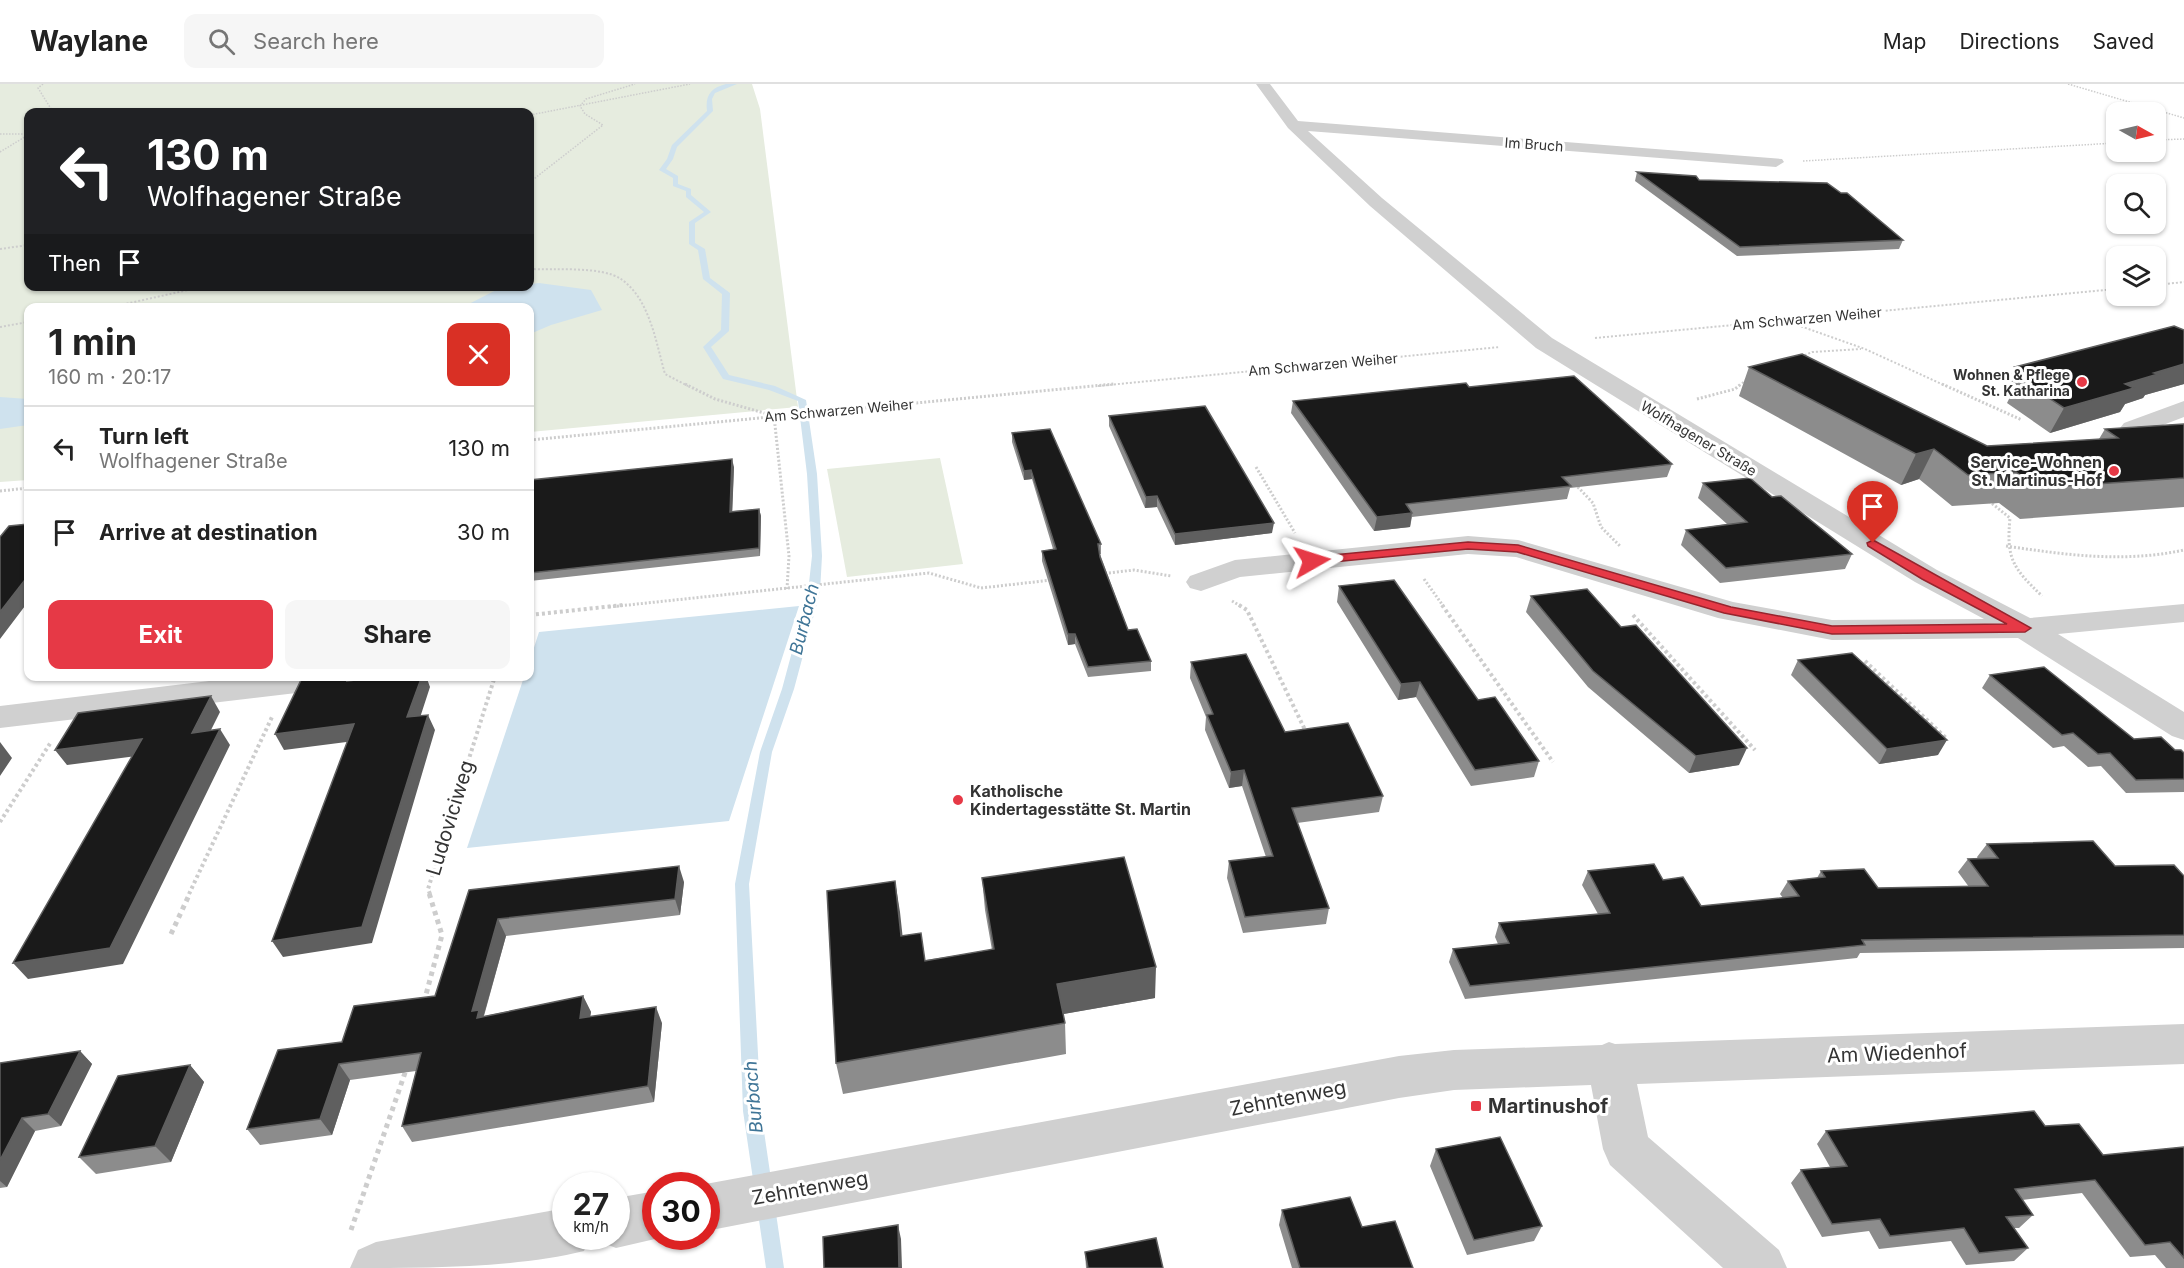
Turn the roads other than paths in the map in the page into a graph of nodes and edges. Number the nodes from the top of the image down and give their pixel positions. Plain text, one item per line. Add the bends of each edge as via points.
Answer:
1 (1263, 84) edge
2 (1293, 125) junction
3 (1776, 162) road end
4 (2184, 408) edge
5 (2133, 428) edge
6 (1201, 582) road end
7 (2184, 613) edge
8 (2025, 628) junction
9 (310, 681) edge
10 (0, 717) edge
11 (2184, 728) edge
12 (2184, 1044) edge
13 (1610, 1062) junction
14 (720, 1204) edge
15 (552, 1234) edge
16 (363, 1252) edge
17 (1761, 1268) edge

1 - 2 street, Wolfhagener Straße
2 - 3 street, Im Bruch
2 - 8 street, Wolfhagener Straße via 1376,202 1544,343 1926,576
4 - 5 street
6 - 8 street via 1235,568 1468,545 1518,549 1729,611 1832,630
7 - 8 street
8 - 11 street, Wolfhagener Straße
9 - 10 street
12 - 13 street, Am Wiedenhof
13 - 14 street, Zehntenweg via 1455,1070 1399,1077
13 - 17 street via 1627,1149
15 - 16 street

